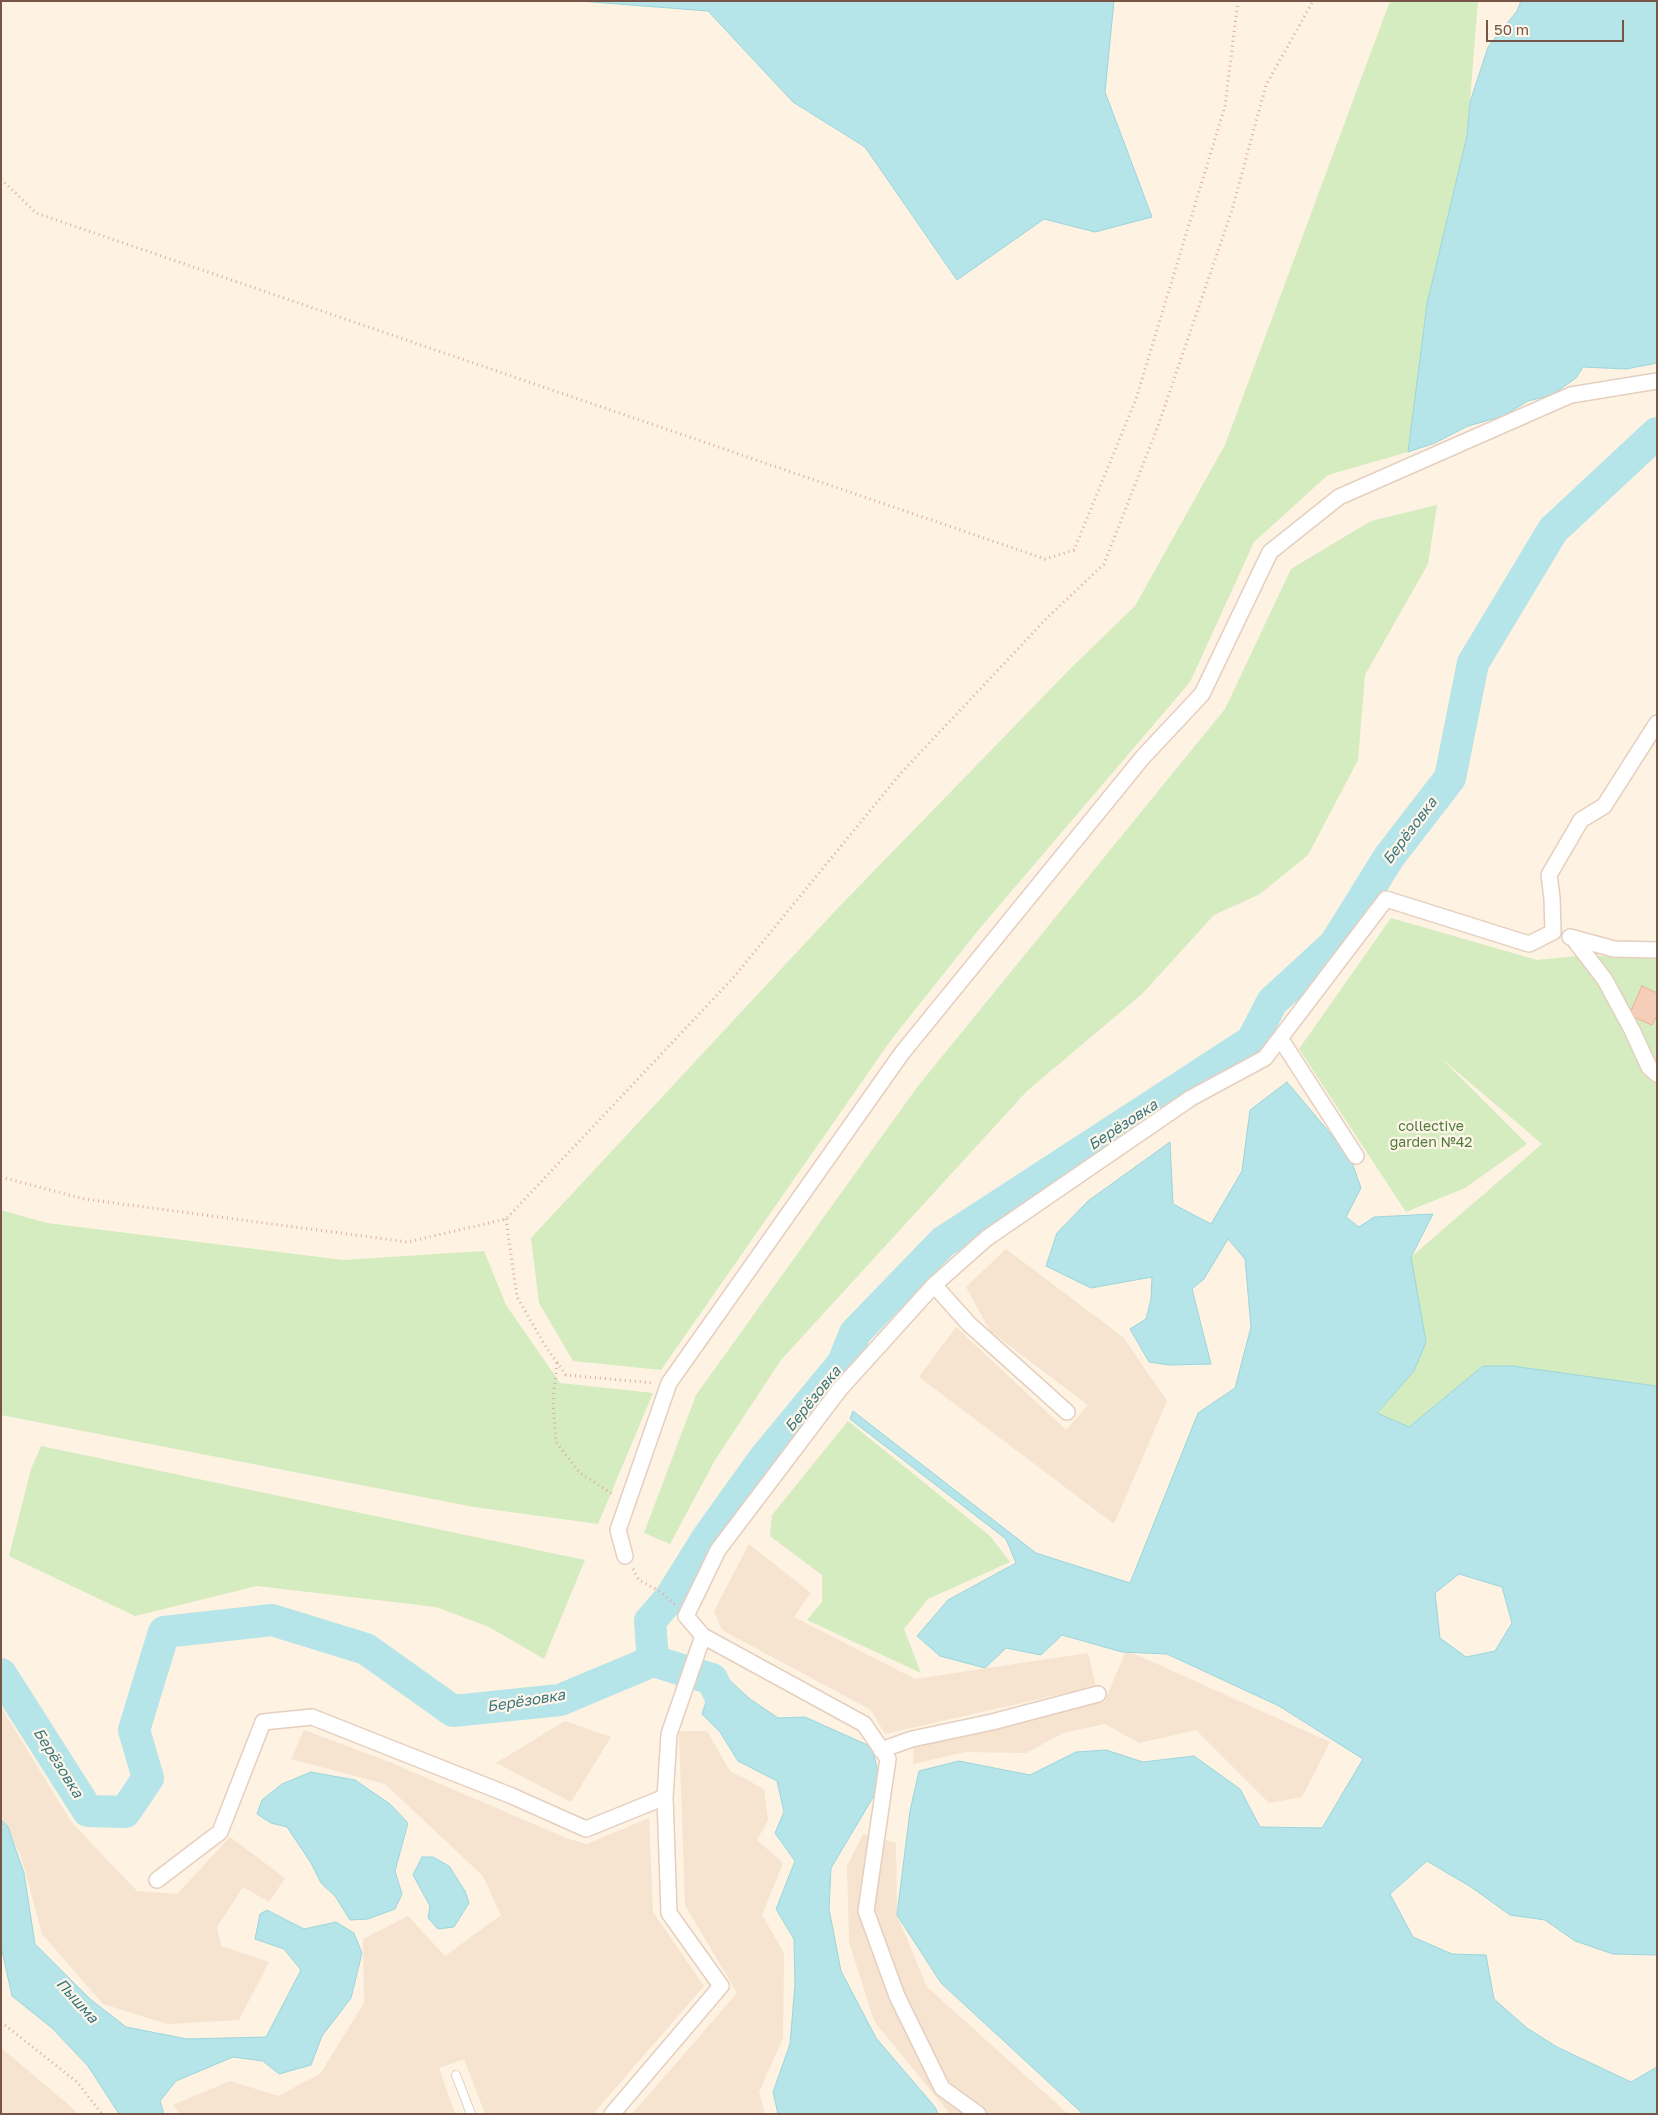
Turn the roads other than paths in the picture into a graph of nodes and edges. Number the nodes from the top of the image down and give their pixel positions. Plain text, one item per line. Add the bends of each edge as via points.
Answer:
1 (1657, 381) edge
2 (1657, 723) edge
3 (1553, 932) junction
4 (1573, 938) junction
5 (1657, 950) edge
6 (1280, 1038) junction
7 (1657, 1074) edge
8 (1356, 1156) dead end
9 (934, 1285) junction
10 (1067, 1412) dead end
11 (625, 1556) road end
12 (703, 1636) junction
13 (1098, 1694) dead end
14 (881, 1750) junction
15 (665, 1797) junction
16 (157, 1880) dead end
17 (456, 2075) dead end
18 (471, 2114) edge
19 (612, 2114) edge
20 (978, 2114) edge

1 - 11 street via 1571,394 1339,497 1270,552 1202,694 1142,757 902,1053 669,1384 618,1530
2 - 3 street via 1604,806 1581,820 1548,875
3 - 4 street
3 - 6 street via 1528,944 1386,899
4 - 5 street via 1614,949
4 - 7 street via 1605,980 1649,1067
6 - 8 street
6 - 9 street via 1265,1058 1191,1098 988,1238
9 - 10 street via 970,1324
9 - 12 street via 840,1389 718,1550 686,1616
12 - 14 street via 864,1724
12 - 15 street via 669,1734
13 - 14 street via 912,1739
14 - 20 street via 888,1759 866,1911 897,1996 942,2088
15 - 16 street via 586,1829 512,1796 312,1717 263,1722 220,1832
15 - 19 street via 669,1913 721,1986
17 - 18 lane

